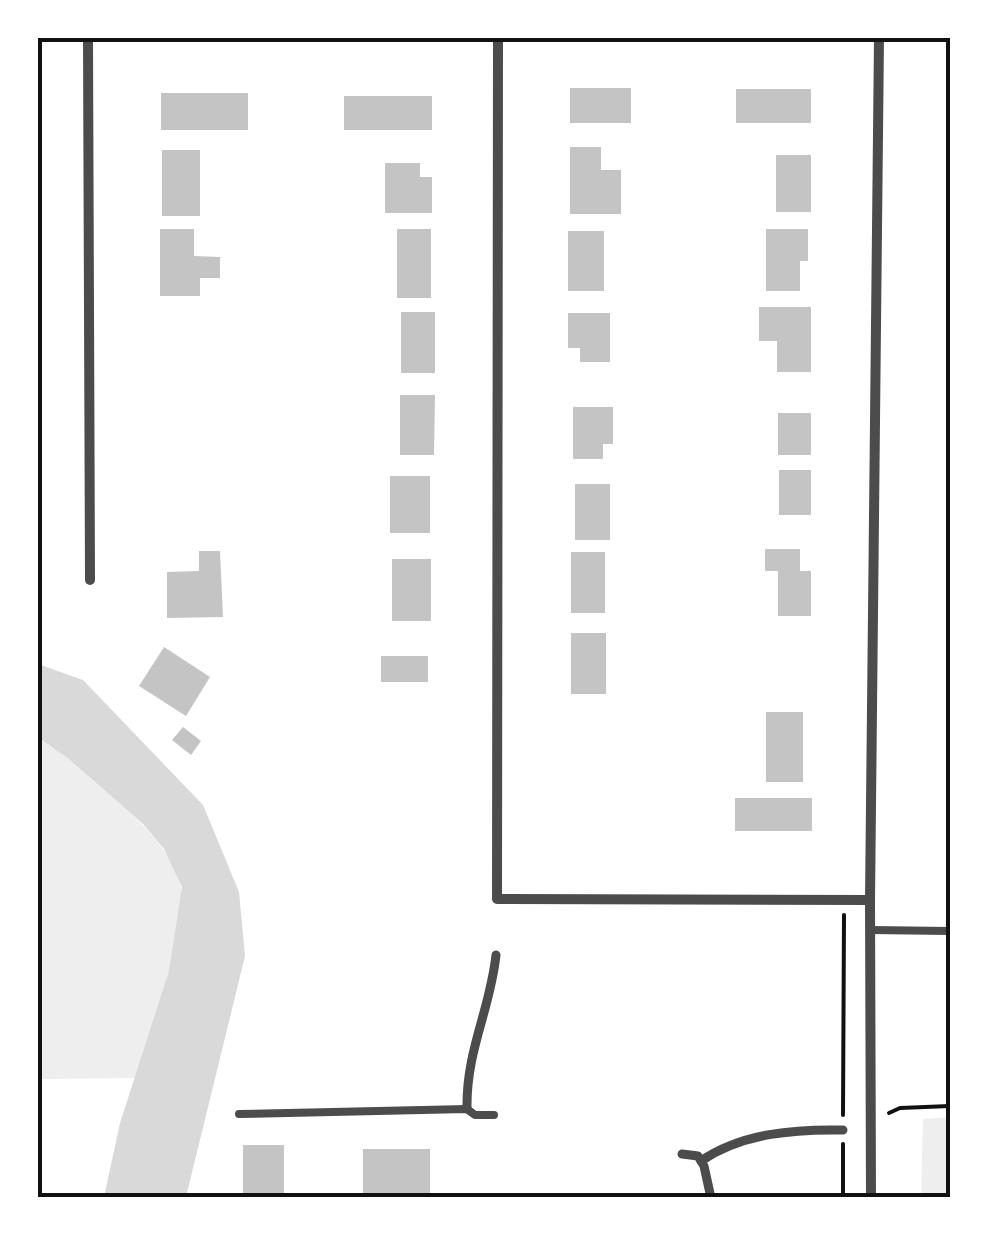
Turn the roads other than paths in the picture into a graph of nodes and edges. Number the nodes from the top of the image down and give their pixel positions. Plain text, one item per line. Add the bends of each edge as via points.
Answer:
1 (88, 38) edge
2 (498, 38) edge
3 (880, 38) edge
4 (90, 580) dead end
5 (870, 900) junction
6 (870, 930) junction
7 (950, 930) edge
8 (496, 955) dead end
9 (467, 1109) junction
10 (240, 1114) dead end
11 (494, 1114) dead end
12 (843, 1130) road end
13 (682, 1154) dead end
14 (701, 1161) junction
15 (711, 1198) edge
16 (870, 1198) edge

1 - 4 street
2 - 5 street via 497,899
3 - 5 street
5 - 6 street
6 - 7 lane
6 - 16 street
8 - 9 street via 469,1062
9 - 10 lane
9 - 11 lane via 476,1116
12 - 14 street via 772,1133
13 - 14 street
14 - 15 street

